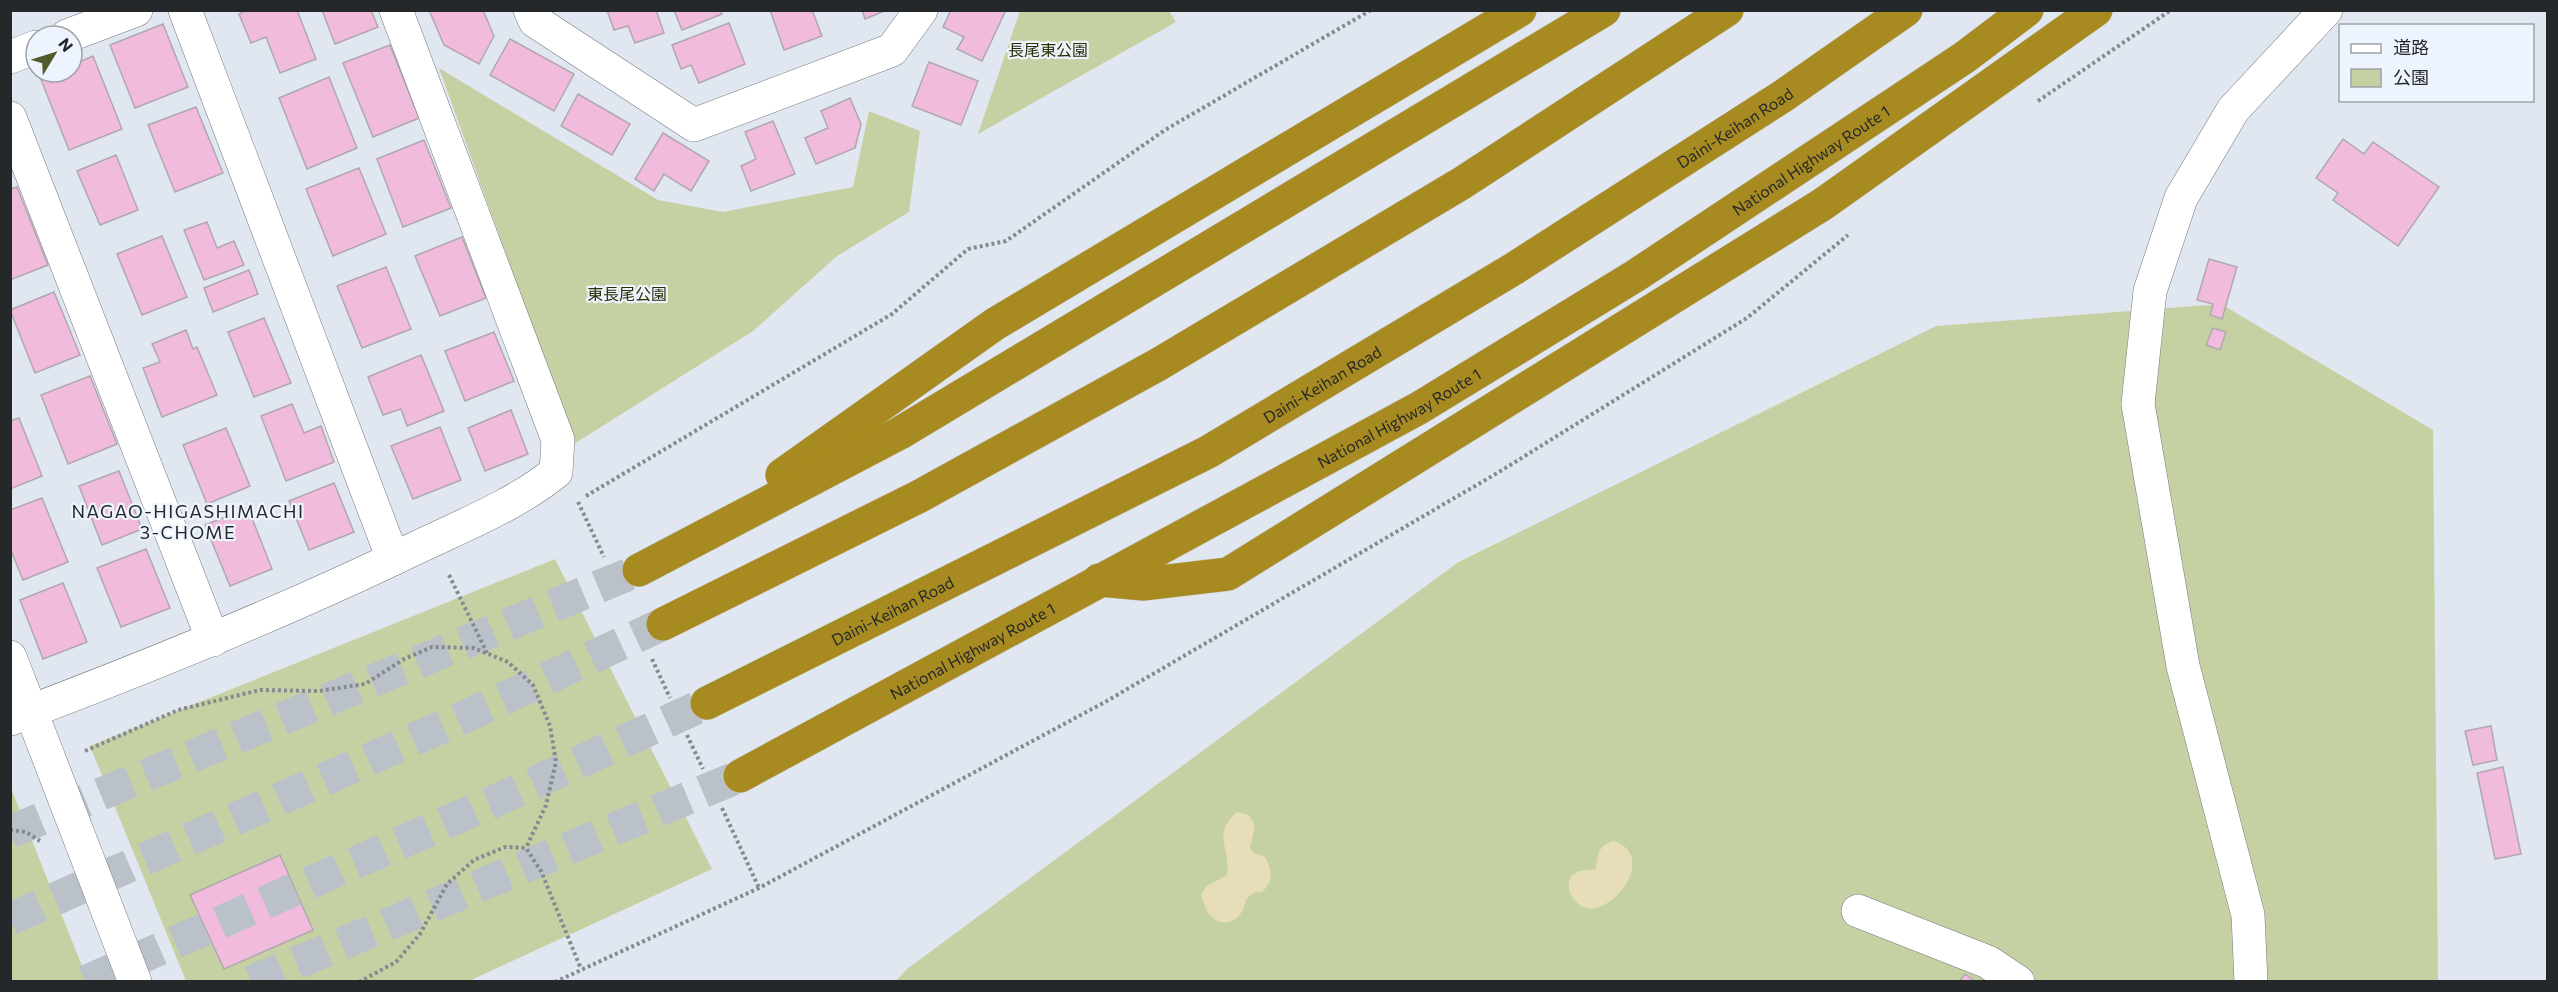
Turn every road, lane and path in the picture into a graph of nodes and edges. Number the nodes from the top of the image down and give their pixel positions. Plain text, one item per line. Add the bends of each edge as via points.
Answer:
1 (136, 10) edge
2 (184, 10) edge
3 (396, 10) edge
4 (530, 10) edge
5 (921, 10) edge
6 (1371, 10) edge
7 (1520, 10) edge
8 (1604, 10) edge
9 (1727, 10) edge
10 (1906, 10) edge
11 (2027, 10) edge
12 (2096, 10) edge
13 (2326, 10) edge
14 (84, 30) edge
15 (10, 118) edge
16 (577, 501) junction
17 (567, 506) dead end
18 (683, 546) junction
19 (393, 559) junction
20 (608, 565) dead end
21 (445, 566) dead end
22 (639, 570) tunnel mouth
23 (1099, 580) junction
24 (655, 638) joint
25 (213, 640) junction
26 (487, 653) junction
27 (10, 657) edge
28 (707, 703) tunnel mouth
29 (673, 705) dead end
30 (20, 715) edge
31 (683, 726) dead end
32 (79, 753) dead end
33 (703, 769) dead end
34 (740, 776) tunnel mouth
35 (718, 802) dead end
36 (526, 848) junction
37 (759, 888) dead end
38 (1858, 911) dead end
39 (581, 969) dead end
40 (135, 981) edge
41 (359, 981) edge
42 (2019, 981) edge
43 (2251, 981) edge

1 - 14 street
2 - 19 street
3 - 19 street via 558,440 556,472 532,491
4 - 5 street via 535,21 694,125 892,50
6 - 16 path via 1164,130 1006,241 968,249 892,314
7 - 18 highway via 994,324
8 - 18 highway via 900,433
9 - 24 highway via 1462,183 1159,364
10 - 28 highway, Daini-Keihan Road via 1783,96 1515,268 1208,452
11 - 23 highway, National Highway Route 1 via 1965,57 1625,282 1419,408
12 - 23 highway via 1823,204 1228,574 1143,584
13 - 43 street via 2233,110 2181,198 2150,291 2139,404 2183,666 2248,915
15 - 25 street
16 - 17 path
16 - 20 path
18 - 22 highway
19 - 25 street
21 - 26 path
23 - 34 highway, National Highway Route 1
24 - 29 path
25 - 30 street
26 - 32 path via 474,648 432,646 364,684 319,691 260,690 178,710
26 - 36 path via 508,662 533,685 550,726 556,762 546,805
27 - 30 street
30 - 40 street
31 - 33 path
35 - 37 path
36 - 39 path via 541,871
36 - 41 path via 505,847 474,860 447,884 420,934 396,962
38 - 42 street via 1988,962

